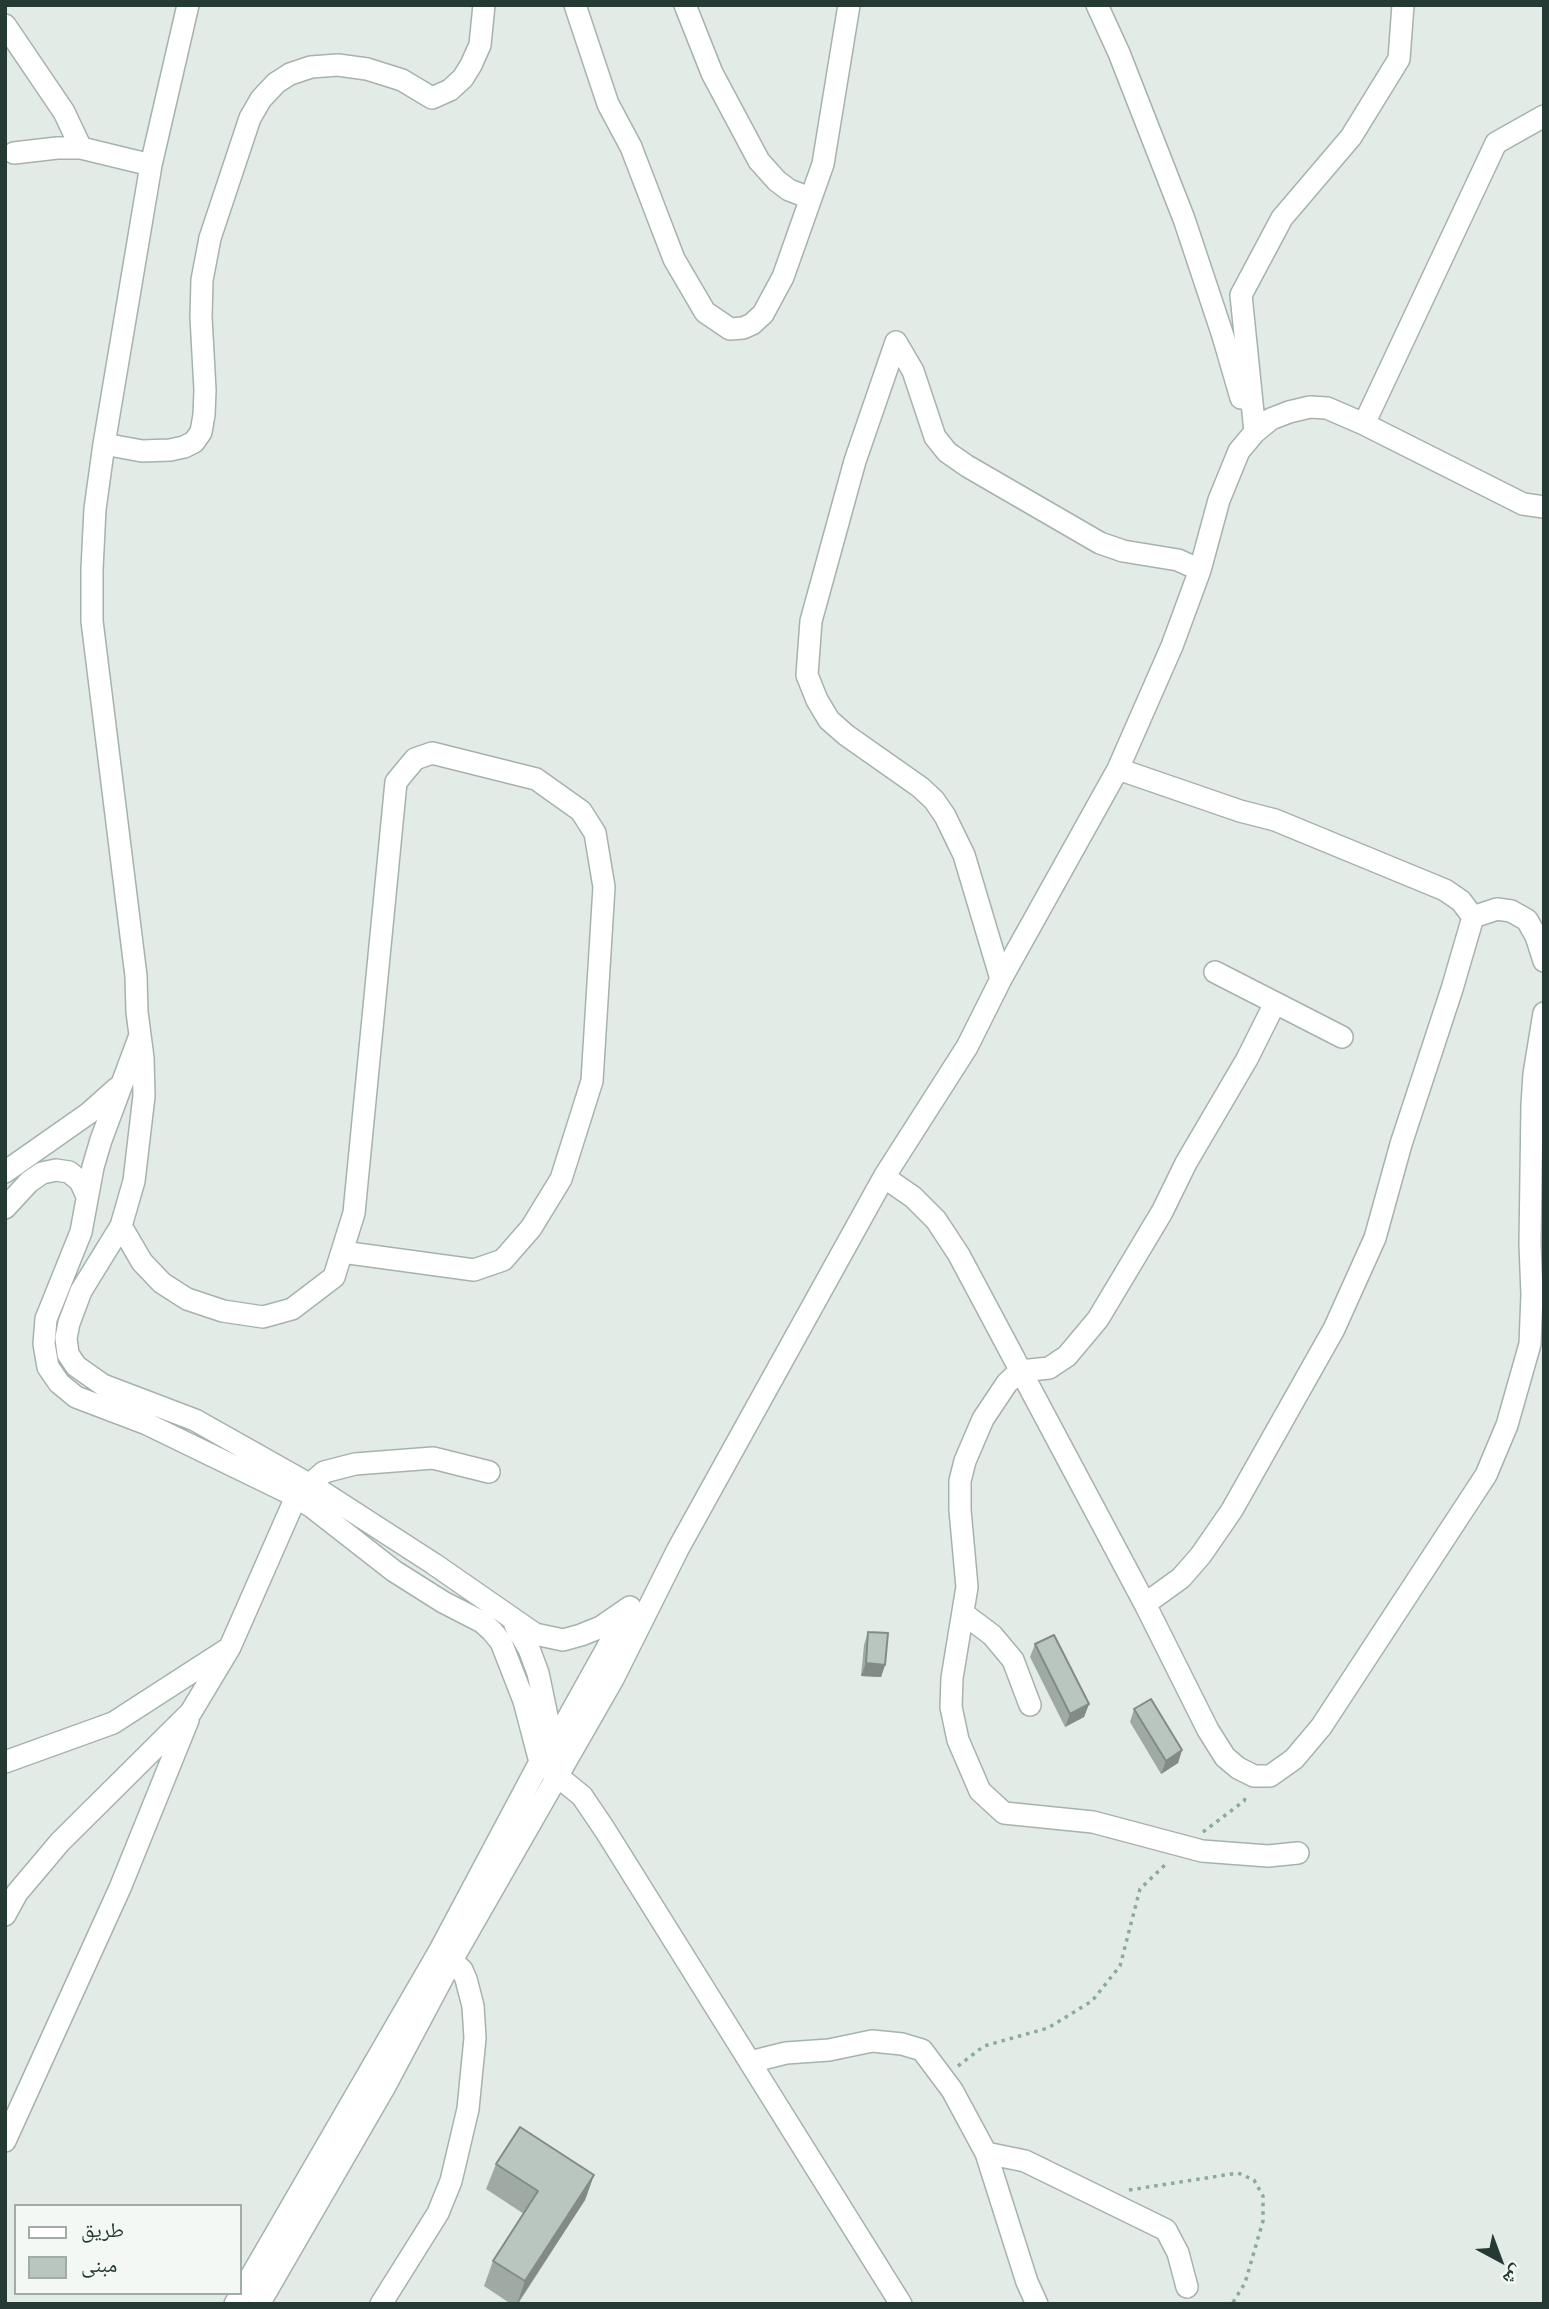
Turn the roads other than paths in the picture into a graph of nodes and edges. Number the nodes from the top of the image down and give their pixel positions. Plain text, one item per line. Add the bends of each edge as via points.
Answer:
1 (188, 5) edge
2 (484, 5) edge
3 (575, 5) edge
4 (685, 5) edge
5 (849, 5) edge
6 (1097, 5) edge
7 (1403, 5) edge
8 (5, 25) edge
9 (1544, 116) edge
10 (81, 148) junction
11 (14, 153) dead end
12 (151, 165) junction
13 (810, 198) junction
14 (1364, 424) junction
15 (1255, 432) junction
16 (104, 444) junction
17 (1544, 507) edge
18 (1200, 570) junction
19 (1118, 769) junction
20 (1473, 917) junction
21 (1544, 961) edge
22 (1214, 971) dead end
23 (1001, 979) junction
24 (1276, 1003) junction
25 (1544, 1013) edge
26 (140, 1036) junction
27 (1342, 1037) dead end
28 (119, 1087) junction
29 (5, 1172) edge
30 (884, 1177) junction
31 (87, 1196) junction
32 (5, 1208) edge
33 (121, 1226) junction
34 (342, 1252) junction
35 (1020, 1371) junction
36 (489, 1472) dead end
37 (302, 1492) junction
38 (678, 1549) junction
39 (1145, 1604) junction
40 (630, 1607) junction
41 (964, 1614) junction
42 (512, 1620) junction
43 (230, 1647) junction
44 (1030, 1705) dead end
45 (191, 1712) junction
46 (547, 1753) junction
47 (5, 1762) edge
48 (557, 1777) junction
49 (1298, 1853) dead end
50 (5, 1915) edge
51 (446, 1955) junction
52 (750, 2063) junction
53 (5, 2141) edge
54 (986, 2153) junction
55 (1187, 2287) dead end
56 (242, 2292) edge
57 (258, 2304) edge
58 (381, 2304) edge
59 (901, 2304) edge
60 (1037, 2304) edge

1 - 12 street
2 - 16 street via 480,46 471,65 450,90 432,98 402,80 338,65 290,74 261,99 250,118 202,280 205,390 201,432 194,442 170,450 142,451
3 - 13 street via 608,104 631,147 674,259 705,312 718,323 730,329 743,328 762,314 783,277
4 - 13 street via 712,73 759,160 789,190
5 - 13 street via 823,164
6 - 15 street via 1180,208
7 - 15 street via 1399,60 1351,138 1282,218 1241,295
8 - 10 street via 64,112
9 - 14 street via 1496,143
10 - 11 street
10 - 12 street
12 - 16 street
14 - 15 street via 1327,408 1310,407 1271,419
14 - 17 street via 1523,504
15 - 18 street via 1239,451 1228,476
16 - 26 street via 95,509 92,621 134,953
18 - 19 street
18 - 23 street via 1178,560 1100,543 947,452 935,438 913,371 896,342 855,461 811,621 807,675 829,720 920,787 945,816 964,855
19 - 20 street via 1275,820 1445,890
19 - 23 street
20 - 21 street via 1497,909 1527,920
20 - 39 street via 1375,1238 1334,1329 1209,1544 1181,1578
22 - 24 street
23 - 30 street via 967,1047
24 - 27 street
24 - 35 street via 1098,1319 1067,1356 1049,1368
25 - 39 street via 1532,1105 1530,1344 1507,1426 1486,1475 1321,1727 1294,1759 1270,1776 1254,1776 1225,1757
26 - 28 street
26 - 33 street via 144,1096 134,1181
28 - 29 street
28 - 31 street
30 - 35 street via 936,1220
30 - 38 street
31 - 32 street via 80,1181 69,1172 56,1170 29,1182
31 - 37 street via 80,1232 46,1319 48,1367 59,1383 76,1397 147,1423
33 - 34 street via 142,1262 162,1283 187,1299 263,1317 292,1309 334,1278
33 - 37 street via 81,1291 69,1323 68,1354 76,1366 103,1385 234,1440
34 - 34 street via 474,1270 503,1259 531,1228 561,1179 592,1081 604,887 595,833 581,811 536,779 432,754 415,759 396,782 355,1213
35 - 39 street
35 - 41 street via 983,1419 960,1481 967,1587
36 - 37 street via 433,1458 368,1463 324,1472
37 - 42 street via 434,1564
37 - 43 street
37 - 46 street via 312,1507 394,1571 492,1630
38 - 40 street
38 - 48 street
40 - 42 street via 601,1627 563,1640 535,1634
40 - 46 street
41 - 44 street via 992,1635 1013,1660
41 - 49 street via 951,1707 958,1740 980,1791 1004,1813 1094,1822 1202,1852
42 - 46 street via 538,1673
43 - 45 street
43 - 47 street via 113,1723
45 - 50 street via 60,1842 17,1893
45 - 53 street via 120,1888
46 - 48 street
46 - 51 street
48 - 51 street
48 - 52 street via 582,1796
51 - 56 street via 390,2032
51 - 57 street via 384,2088
51 - 58 street via 466,1979 473,2006 472,2072 461,2141 452,2181 438,2213
52 - 54 street via 872,2041 922,2050
52 - 59 street
54 - 55 street via 1026,2161 1166,2230
54 - 60 street

